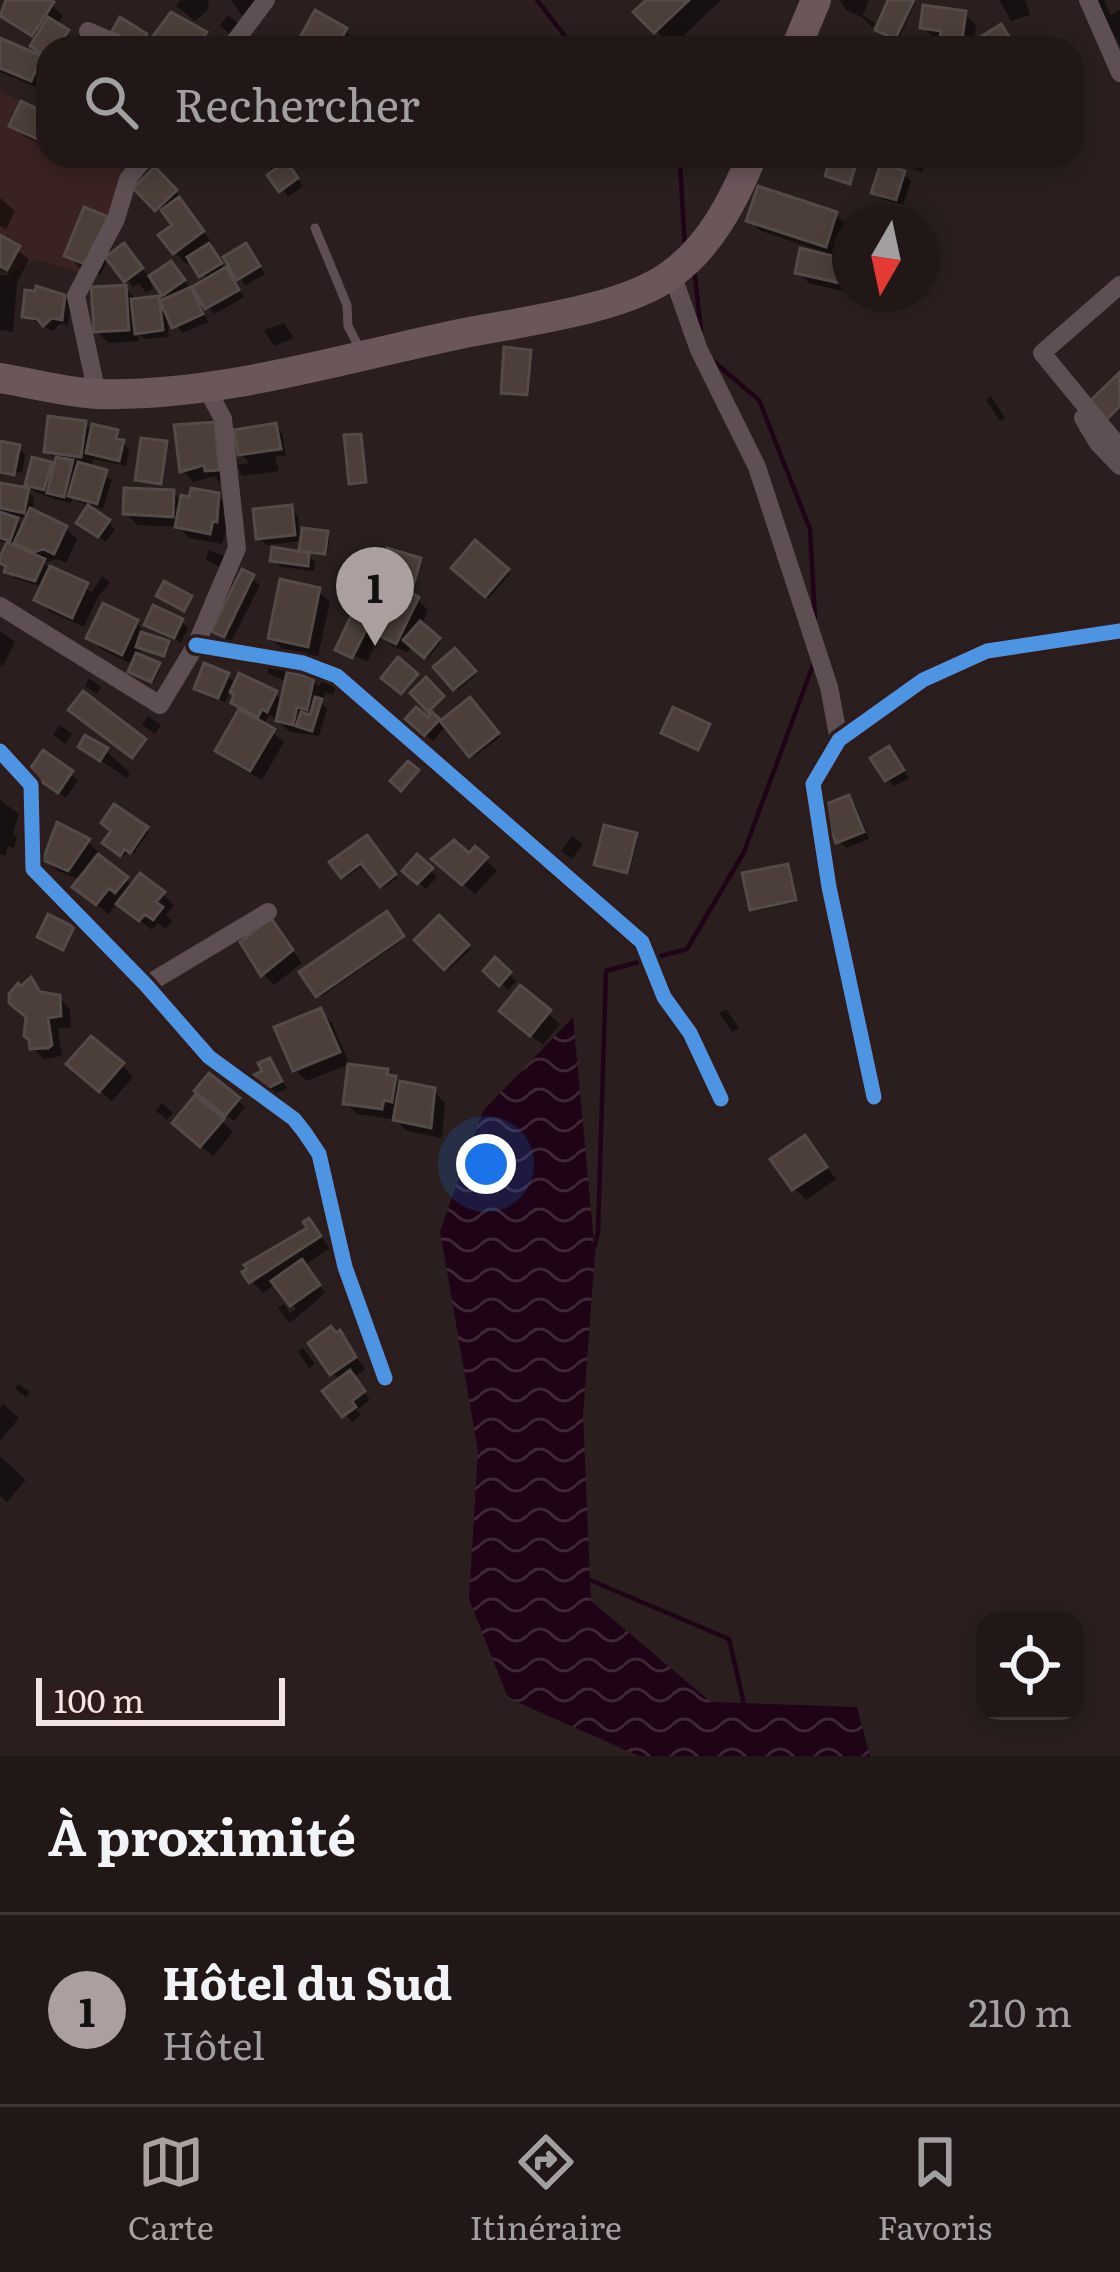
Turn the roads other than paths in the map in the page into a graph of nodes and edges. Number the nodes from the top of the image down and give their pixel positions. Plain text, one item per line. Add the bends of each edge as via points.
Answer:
1 (266, 0) edge
2 (816, 0) edge
3 (1088, 0) edge
4 (88, 31) dead end
5 (99, 36) edge
6 (239, 36) edge
7 (801, 36) edge
8 (1120, 73) edge
9 (137, 168) edge
10 (747, 168) edge
11 (315, 227) dead end
12 (668, 277) junction
13 (1120, 285) edge
14 (362, 354) junction
15 (0, 378) edge
16 (206, 387) junction
17 (98, 394) junction
18 (1075, 394) junction
19 (1120, 448) edge
20 (1120, 466) edge
21 (0, 606) edge
22 (1120, 631) edge
23 (196, 645) junction
24 (839, 740) junction
25 (0, 751) edge
26 (268, 912) dead end
27 (146, 985) junction
28 (874, 1096) dead end
29 (721, 1099) dead end
30 (385, 1378) dead end

1 - 6 street
2 - 7 main road
3 - 8 street
4 - 5 street
9 - 17 street via 76,296
10 - 12 main road via 702,244
11 - 14 lane
12 - 14 main road via 612,300
12 - 24 street via 758,467
13 - 18 street via 1042,353
14 - 16 main road
15 - 17 main road
16 - 17 main road
16 - 23 street via 223,419 237,548
18 - 19 street
18 - 20 street via 1098,443
21 - 23 street via 160,705
22 - 24 street via 987,651 923,680
23 - 29 street via 338,676 642,943
24 - 28 street via 813,784
25 - 27 street via 31,784 33,869
26 - 27 street
27 - 30 street via 209,1057 294,1119 319,1154 345,1267

